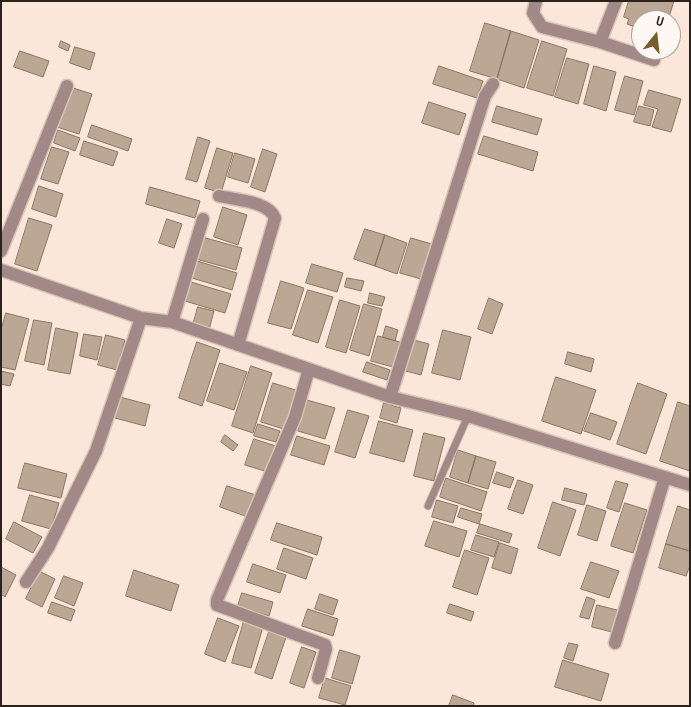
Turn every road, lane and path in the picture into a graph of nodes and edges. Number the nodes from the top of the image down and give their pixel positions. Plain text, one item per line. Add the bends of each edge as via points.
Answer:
1 (536, 1) edge
2 (616, 1) edge
3 (600, 42) junction
4 (631, 52) edge
5 (493, 84) dead end
6 (67, 86) dead end
7 (219, 196) dead end
8 (203, 219) dead end
9 (1, 251) edge
10 (1, 270) edge
11 (141, 318) junction
12 (172, 322) junction
13 (238, 345) junction
14 (310, 368) junction
15 (390, 397) junction
16 (468, 416) junction
17 (664, 477) junction
18 (690, 485) edge
19 (428, 506) dead end
20 (26, 582) dead end
21 (615, 643) dead end
22 (318, 678) dead end

1 - 3 street via 534,13 542,27
2 - 3 street
3 - 4 street
5 - 15 street via 486,96
6 - 9 street
7 - 13 street via 262,206 271,210 275,218
8 - 12 street
10 - 11 street
11 - 12 street
11 - 20 street via 96,451 48,548
12 - 13 street
13 - 14 street
14 - 15 street
14 - 22 street via 295,417 217,605 325,644
15 - 16 street
16 - 17 street
16 - 19 lane
17 - 18 street
17 - 21 street

